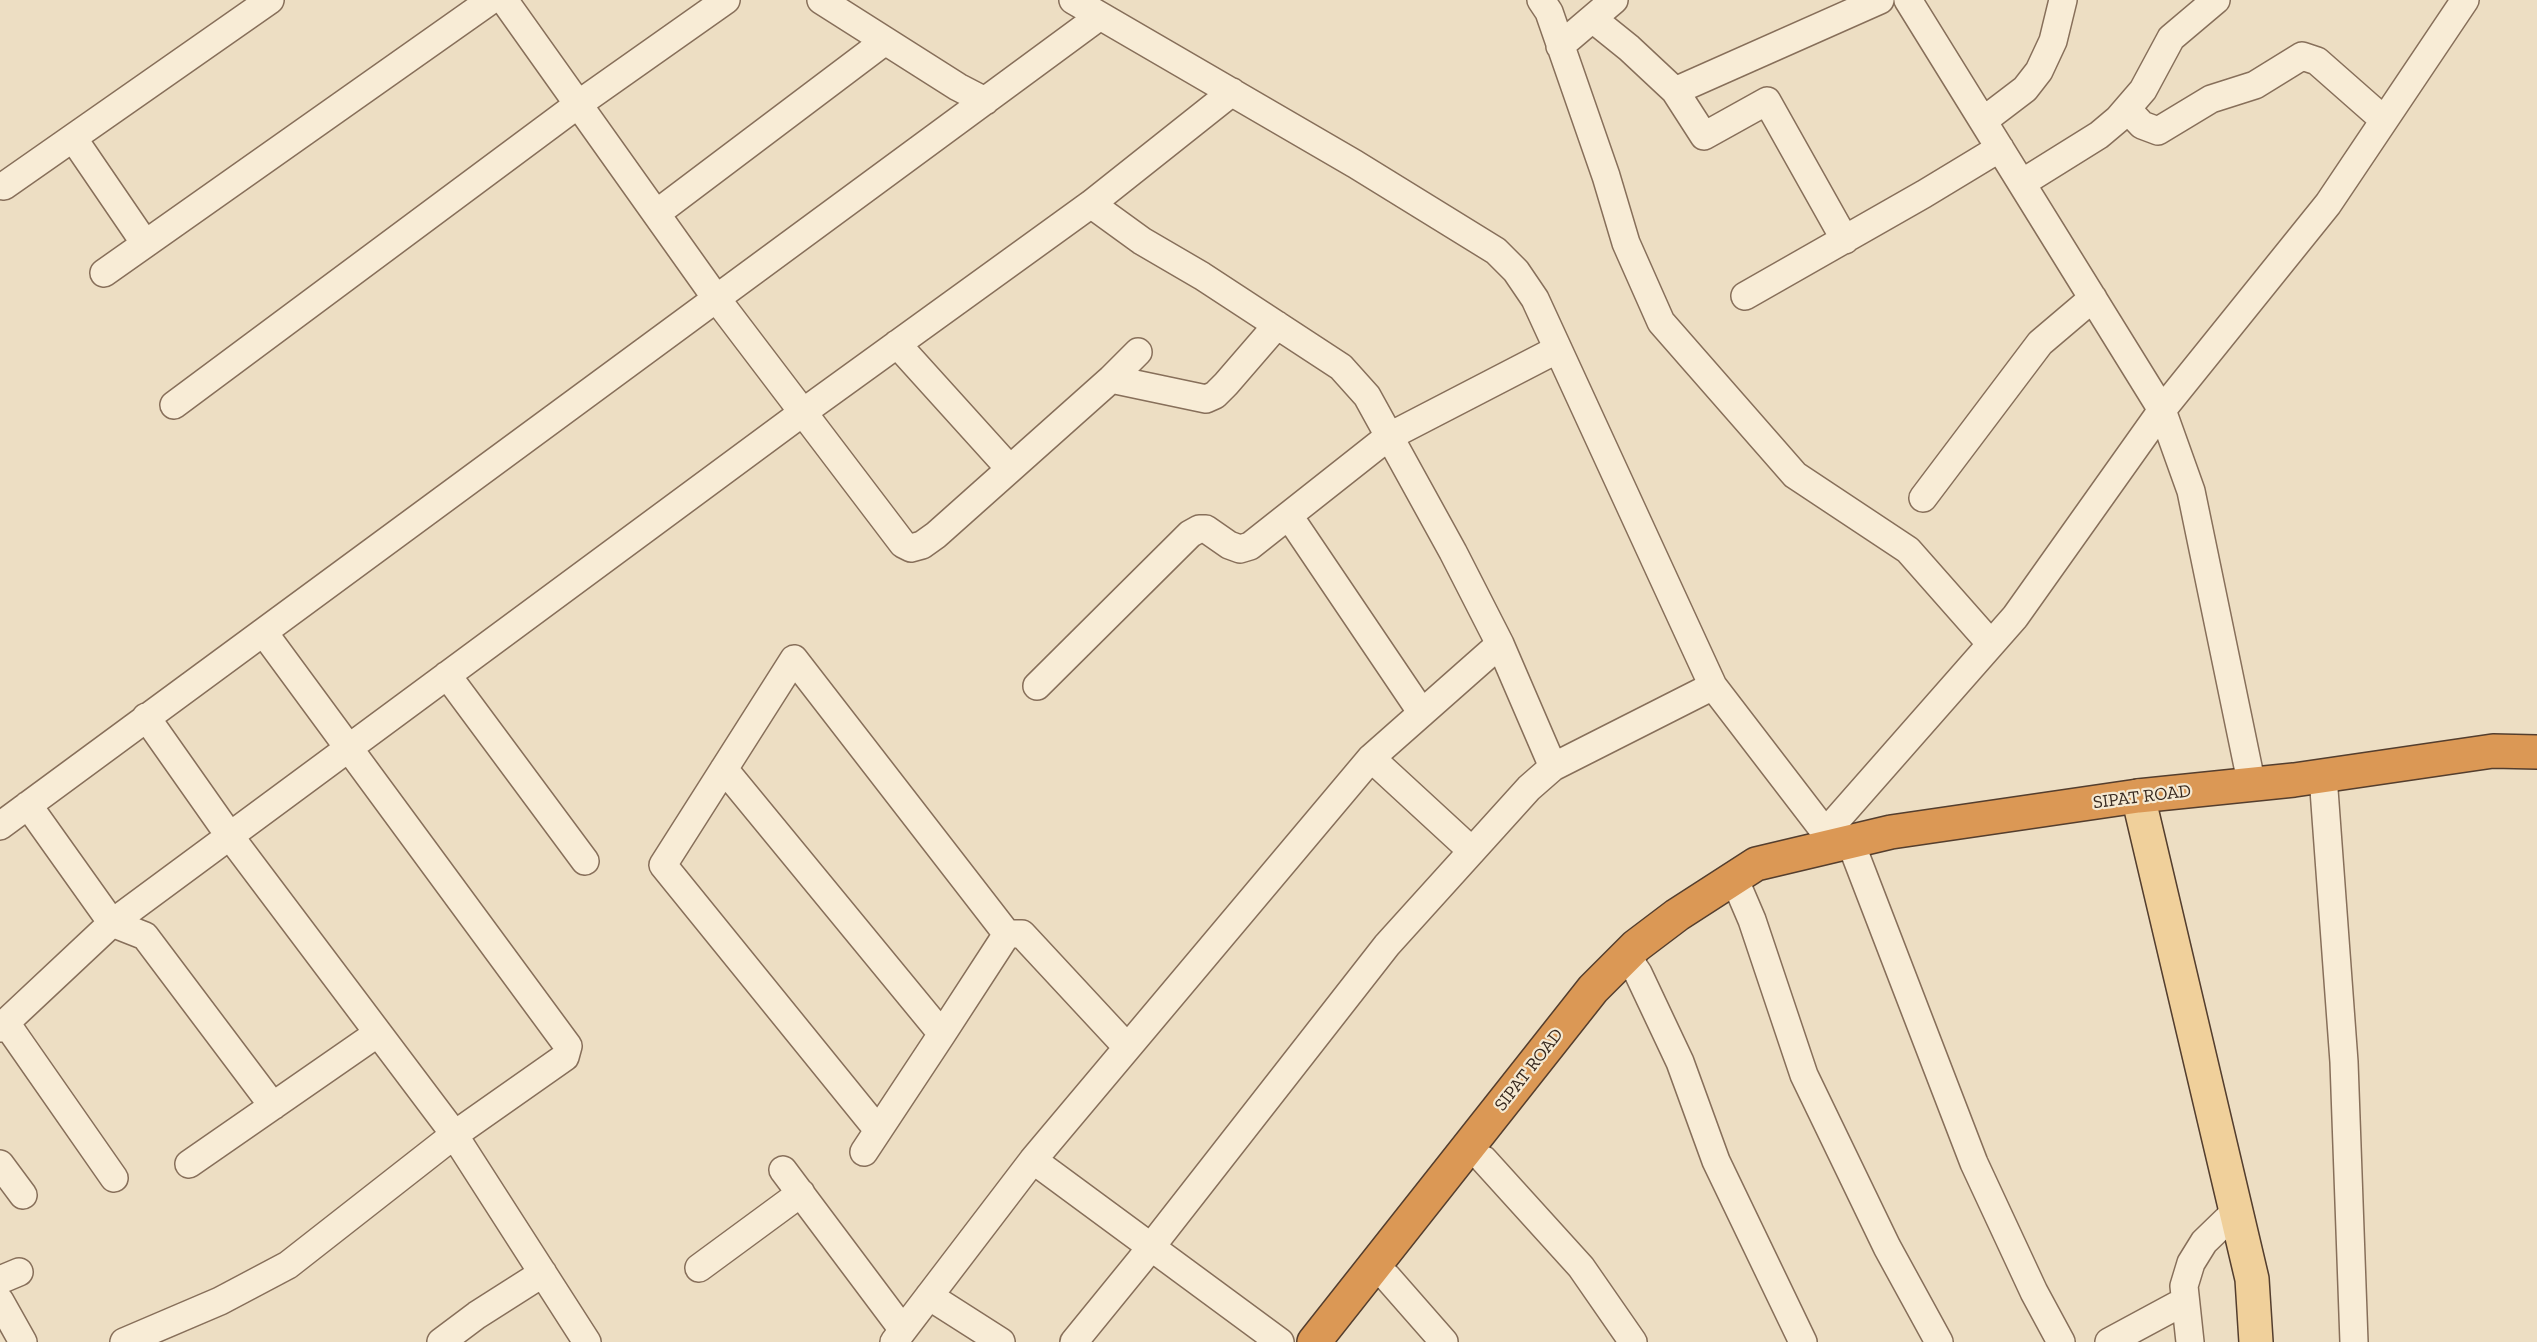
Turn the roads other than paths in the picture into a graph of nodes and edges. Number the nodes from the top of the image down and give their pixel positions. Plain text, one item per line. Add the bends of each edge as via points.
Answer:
1 (270, 0) edge
2 (491, 0) edge
3 (504, 0) edge
4 (726, 0) edge
5 (821, 0) edge
6 (1073, 0) edge
7 (1541, 0) edge
8 (1614, 0) edge
9 (1880, 0) edge
10 (1908, 0) edge
11 (2062, 0) edge
12 (2216, 0) edge
13 (2464, 0) edge
14 (1100, 16) junction
15 (1593, 19) junction
16 (885, 41) junction
17 (1560, 46) junction
18 (1675, 91) junction
19 (1232, 92) junction
20 (985, 100) junction
21 (580, 103) junction
22 (2128, 110) junction
23 (2384, 120) junction
24 (1983, 121) junction
25 (72, 138) junction
26 (2000, 148) junction
27 (2022, 183) junction
28 (4, 186) dead end
29 (1091, 204) junction
30 (657, 213) junction
31 (1845, 240) junction
32 (144, 242) junction
33 (104, 273) dead end
34 (1746, 296) dead end
35 (716, 298) junction
36 (2093, 298) junction
37 (1277, 325) junction
38 (897, 344) junction
39 (1558, 349) junction
40 (1138, 352) dead end
41 (1111, 379) junction
42 (174, 405) dead end
43 (2162, 410) junction
44 (802, 413) junction
45 (1388, 437) junction
46 (1010, 469) junction
47 (1923, 498) dead end
48 (1289, 516) junction
49 (264, 633) junction
50 (1500, 644) junction
51 (1991, 644) junction
52 (447, 675) junction
53 (1037, 686) dead end
54 (1713, 686) junction
55 (1422, 713) junction
56 (146, 717) junction
57 (2537, 738) edge
58 (348, 748) junction
59 (2493, 751) junction
60 (2537, 752) edge
61 (1371, 758) junction
62 (1553, 767) junction
63 (724, 769) junction
64 (2323, 776) junction
65 (2252, 786) junction
66 (2138, 796) junction
67 (28, 806) junction
68 (0, 826) edge
69 (229, 835) junction
70 (1837, 840) junction
71 (1472, 851) junction
72 (585, 861) dead end
73 (1738, 887) junction
74 (112, 923) junction
75 (1007, 934) junction
76 (1632, 964) junction
77 (3, 1025) edge
78 (378, 1033) junction
79 (942, 1034) junction
80 (1127, 1047) junction
81 (273, 1106) junction
82 (879, 1130) junction
83 (454, 1136) junction
84 (864, 1152) dead end
85 (1033, 1160) junction
86 (1484, 1160) junction
87 (0, 1164) edge
88 (189, 1164) dead end
89 (783, 1170) dead end
90 (114, 1178) dead end
91 (801, 1193) junction
92 (23, 1195) dead end
93 (2236, 1211) junction
94 (1152, 1246) junction
95 (699, 1268) dead end
96 (543, 1273) junction
97 (1387, 1277) junction
98 (930, 1296) junction
99 (0, 1300) edge
100 (2185, 1301) junction
101 (898, 1336) edge
102 (23, 1342) edge
103 (124, 1342) edge
104 (441, 1342) edge
105 (587, 1342) edge
106 (1001, 1342) edge
107 (1074, 1342) edge
108 (1280, 1342) edge
109 (1314, 1342) edge
110 (1337, 1342) edge
111 (1444, 1342) edge
112 (1633, 1342) edge
113 (1803, 1342) edge
114 (1939, 1342) edge
115 (2061, 1342) edge
116 (2109, 1342) edge
117 (2190, 1342) edge
118 (2256, 1342) edge
119 (2354, 1342) edge

1 - 25 street
2 - 32 street
3 - 21 street
4 - 21 street
5 - 16 street
6 - 14 street
7 - 17 street
8 - 15 street
9 - 18 street
10 - 24 street
11 - 24 street via 2053,41 2039,71 2025,89
12 - 22 street via 2171,38
13 - 23 street
14 - 19 street
14 - 20 street
15 - 17 street
15 - 18 street
16 - 20 street
16 - 30 street
17 - 51 street via 1626,243 1661,322 1795,475 1908,550
18 - 31 street via 1704,136 1767,101
19 - 29 street
19 - 39 street via 1496,251 1535,299
20 - 35 street
21 - 30 street
21 - 42 street
22 - 23 street via 2142,125 2158,131 2211,99 2263,81 2302,56 2317,61
22 - 27 street via 2099,135
23 - 43 street via 2328,204
24 - 26 street
25 - 28 street
25 - 32 street
26 - 27 street
26 - 31 street
27 - 36 street
29 - 37 street via 1142,241
29 - 38 street
30 - 35 street
31 - 34 street
32 - 33 street
35 - 44 street
35 - 49 street
36 - 43 street
36 - 47 street via 2040,343
37 - 41 street via 1226,384 1206,399
37 - 45 street via 1341,367 1367,396
38 - 44 street
38 - 46 street
39 - 45 street
39 - 54 street
40 - 41 street
41 - 46 street
43 - 51 street via 2015,617
43 - 65 street via 2191,491
44 - 46 street via 896,538 911,548 936,535
44 - 52 street
45 - 48 street
45 - 50 street
48 - 53 street via 1250,546 1240,549 1206,529 1190,534
48 - 55 street
49 - 56 street
49 - 58 street
50 - 55 street
50 - 62 street
51 - 70 street
52 - 58 street
52 - 72 street
54 - 62 street
54 - 70 street
55 - 61 street
56 - 67 street
56 - 69 street
57 - 59 highway, SIPAT ROAD
58 - 69 street
58 - 83 street via 568,1046 565,1057
59 - 60 highway, SIPAT ROAD
59 - 64 highway, SIPAT ROAD
61 - 71 street
61 - 80 street
62 - 71 street
63 - 75 street via 794,659
63 - 79 street
63 - 82 street via 663,865
64 - 65 highway, SIPAT ROAD
64 - 119 street via 2344,1062
65 - 66 highway, SIPAT ROAD
66 - 70 highway, SIPAT ROAD
66 - 93 main road
67 - 68 street
67 - 74 street
69 - 74 street
69 - 78 street
70 - 73 highway, SIPAT ROAD via 1792,856 1768,878
70 - 115 street via 1974,1163
71 - 94 street via 1387,945
73 - 76 highway, SIPAT ROAD
73 - 114 street via 1804,1075 1887,1247
74 - 77 street
74 - 81 street via 145,936
75 - 79 street
75 - 80 street via 1022,934
76 - 86 highway, SIPAT ROAD via 1622,989
76 - 109 highway, SIPAT ROAD via 1593,989
76 - 113 street via 1680,1062 1716,1161
77 - 90 street
78 - 81 street
78 - 83 street
79 - 82 street
80 - 85 street
81 - 88 street
82 - 84 street
83 - 96 street
83 - 103 street via 288,1265 220,1301
85 - 94 street
85 - 98 street
86 - 97 highway, SIPAT ROAD
86 - 112 street via 1581,1267
87 - 92 street
89 - 91 street
91 - 95 street
91 - 101 street
93 - 100 street via 2204,1242 2191,1263 2184,1286
93 - 118 main road via 2252,1279
94 - 107 street
94 - 108 street
96 - 104 street
96 - 105 street
97 - 110 highway, SIPAT ROAD
97 - 111 street
98 - 101 street
98 - 106 street
99 - 102 street
100 - 116 street
100 - 117 street

